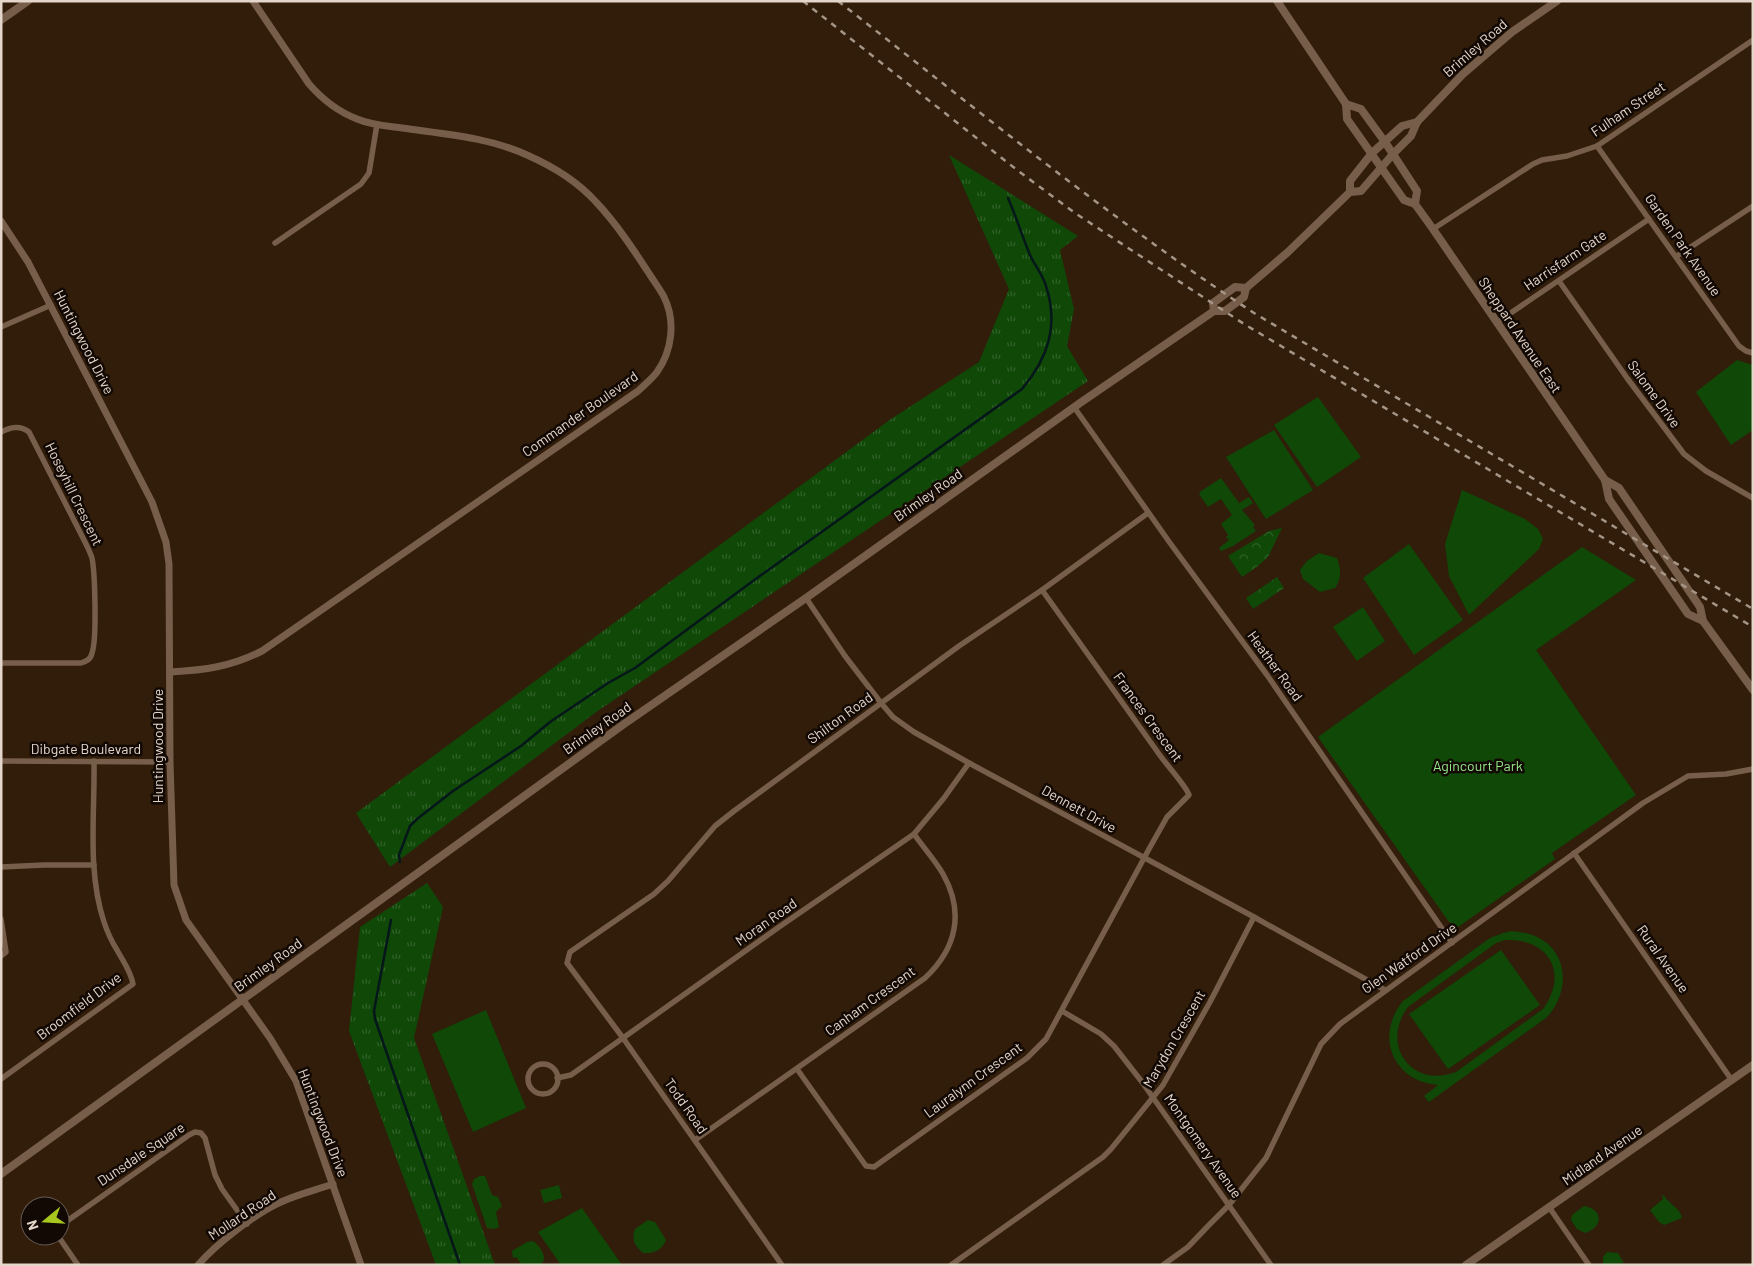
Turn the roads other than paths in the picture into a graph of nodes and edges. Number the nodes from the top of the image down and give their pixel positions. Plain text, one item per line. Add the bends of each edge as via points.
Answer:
1 (28, 1) edge
2 (253, 1) edge
3 (1276, 1) edge
4 (1557, 1) edge
5 (1, 20) edge
6 (1753, 40) edge
7 (1346, 104) junction
8 (1417, 122) junction
9 (377, 124) junction
10 (1385, 142) junction
11 (1597, 146) junction
12 (1372, 152) junction
13 (1393, 154) junction
14 (1382, 167) junction
15 (1350, 192) junction
16 (1415, 204) junction
17 (1753, 206) edge
18 (1649, 219) junction
19 (1, 221) edge
20 (1433, 229) junction
21 (275, 244) dead end
22 (1677, 256) junction
23 (1559, 281) junction
24 (1246, 288) junction
25 (51, 305) junction
26 (1214, 311) junction
27 (1496, 323) junction
28 (1, 327) edge
29 (1753, 353) edge
30 (1074, 407) junction
31 (1, 432) edge
32 (1605, 480) junction
33 (1753, 498) edge
34 (1148, 513) junction
35 (1042, 590) junction
36 (806, 598) junction
37 (1703, 621) junction
38 (1, 663) edge
39 (170, 672) junction
40 (1753, 690) edge
41 (881, 704) junction
42 (1, 761) edge
43 (94, 761) junction
44 (170, 762) junction
45 (969, 763) junction
46 (1753, 769) edge
47 (914, 834) junction
48 (1574, 853) junction
49 (1144, 858) junction
50 (94, 866) junction
51 (1, 867) edge
52 (1254, 917) junction
53 (1, 919) edge
54 (1452, 944) junction
55 (1, 956) edge
56 (567, 963) joint
57 (1385, 990) junction
58 (242, 999) junction
59 (1062, 1011) junction
60 (623, 1038) junction
61 (1753, 1065) edge
62 (797, 1069) junction
63 (558, 1078) junction
64 (1, 1079) edge
65 (1731, 1079) junction
66 (1153, 1099) junction
67 (695, 1140) junction
68 (1, 1174) edge
69 (333, 1184) junction
70 (1229, 1205) junction
71 (1549, 1207) junction
72 (70, 1219) edge
73 (247, 1224) junction
74 (65, 1246) edge
75 (78, 1265) edge
76 (198, 1265) edge
77 (361, 1265) edge
78 (782, 1265) edge
79 (951, 1265) edge
80 (1163, 1265) edge
81 (1271, 1265) edge
82 (1466, 1265) edge
83 (1589, 1265) edge

1 - 5 main road
2 - 9 street, Commander Boulevard via 316,92 334,107 357,119
3 - 7 main road, Sheppard Avenue East
4 - 8 main road, Brimley Road via 1512,32 1463,74
6 - 11 street, Fulham Street
7 - 10 main road, Sheppard Avenue East via 1361,109
7 - 12 main road, Sheppard Avenue East via 1347,119
8 - 10 main road, Brimley Road via 1402,126
8 - 13 main road, Brimley Road via 1411,136
9 - 21 street via 369,173 361,184
9 - 39 street, Commander Boulevard via 480,140 526,154 564,175 595,201 664,297 671,326 668,353 656,373 638,391 262,651 225,666
10 - 12 main road, Brimley Road
10 - 13 main road, Sheppard Avenue East
11 - 18 street, Garden Park Avenue
11 - 20 street, Fulham Street via 1533,164
12 - 14 main road, Sheppard Avenue East
12 - 15 main road, Brimley Road via 1350,181
13 - 14 main road, Brimley Road
13 - 16 main road, Sheppard Avenue East via 1417,191
14 - 15 main road, Brimley Road via 1361,191
14 - 16 main road, Sheppard Avenue East via 1404,200
15 - 24 main road, Brimley Road
16 - 20 main road, Sheppard Avenue East
17 - 22 street
18 - 22 street, Garden Park Avenue
18 - 23 street, Harrisfarm Gate
19 - 25 street, Huntingwood Drive
20 - 27 main road, Sheppard Avenue East
22 - 29 street, Garden Park Avenue via 1739,346
23 - 27 street, Harrisfarm Gate
23 - 33 street, Salome Drive via 1684,454 1706,471
24 - 26 main road, Brimley Road via 1244,297 1225,311
24 - 26 main road, Brimley Road via 1235,287 1213,303
25 - 28 street
25 - 39 street, Huntingwood Drive via 152,502 166,542
26 - 30 main road, Brimley Road
27 - 32 main road, Sheppard Avenue East
30 - 34 street, Heather Road
30 - 36 main road, Brimley Road
31 - 38 street, Hoseyhill Crescent via 12,427 29,432 84,540 93,570 94,632 92,655 81,663
32 - 37 main road, Sheppard Avenue East via 1619,488 1700,606
32 - 37 main road, Sheppard Avenue East via 1609,499 1688,614
34 - 35 street, Shilton Road
34 - 54 street, Heather Road via 1267,675
35 - 41 street, Shilton Road
35 - 49 street, Frances Crescent via 1174,775 1188,788 1186,799 1167,817
36 - 41 street, Dennett Drive
36 - 58 main road, Brimley Road via 624,724
37 - 40 main road, Sheppard Avenue East
39 - 44 street, Huntingwood Drive
41 - 45 street, Dennett Drive via 914,732
41 - 56 street, Shilton Road via 715,826 654,894 570,952
42 - 43 street, Dibgate Boulevard
43 - 44 street, Dibgate Boulevard
43 - 50 street, Broomfield Drive
44 - 58 street, Huntingwood Drive via 174,885 186,920
45 - 47 street, Moran Road
45 - 49 street, Dennett Drive
46 - 48 street, Glen Watford Drive via 1688,776 1643,803
47 - 60 street, Moran Road
47 - 62 street, Canham Crescent via 950,890 955,915 949,948 925,978
48 - 54 street, Glen Watford Drive
48 - 65 street, Rural Avenue
49 - 52 street, Dennett Drive
49 - 59 street, Lauralynn Crescent
50 - 51 street
50 - 64 street, Broomfield Drive via 104,922 133,984
52 - 57 street, Dennett Drive
52 - 66 street, Marydon Crescent via 1210,1002
53 - 55 street via 6,952
54 - 57 street, Glen Watford Drive
56 - 60 street, Todd Road
57 - 70 street, Glen Watford Drive via 1340,1024 1321,1044 1266,1158
58 - 68 main road, Brimley Road
58 - 69 street, Huntingwood Drive via 296,1082
59 - 62 street, Lauralynn Crescent via 1046,1039 1027,1058 874,1167 866,1166
59 - 66 street, Montgomery Avenue via 1114,1046
60 - 63 street, Moran Road via 572,1075
60 - 67 street, Todd Road
61 - 65 main road, Midland Avenue
62 - 67 street, Canham Crescent
63 - 63 street, Moran Road via 554,1070 542,1064 531,1069 528,1082 531,1089 545,1094 555,1087
65 - 71 main road, Midland Avenue
66 - 70 street, Montgomery Avenue
66 - 79 street, Marydon Crescent via 1103,1157
67 - 78 street, Todd Road
69 - 73 street, Mollard Road via 279,1203
69 - 77 street, Huntingwood Drive
70 - 80 street, Glen Watford Drive via 1188,1247
70 - 81 street, Montgomery Avenue
71 - 82 main road, Midland Avenue
71 - 83 street
72 - 73 street, Dunsdale Square via 195,1132 205,1138 215,1175
73 - 76 street, Mollard Road via 217,1245
74 - 75 street

